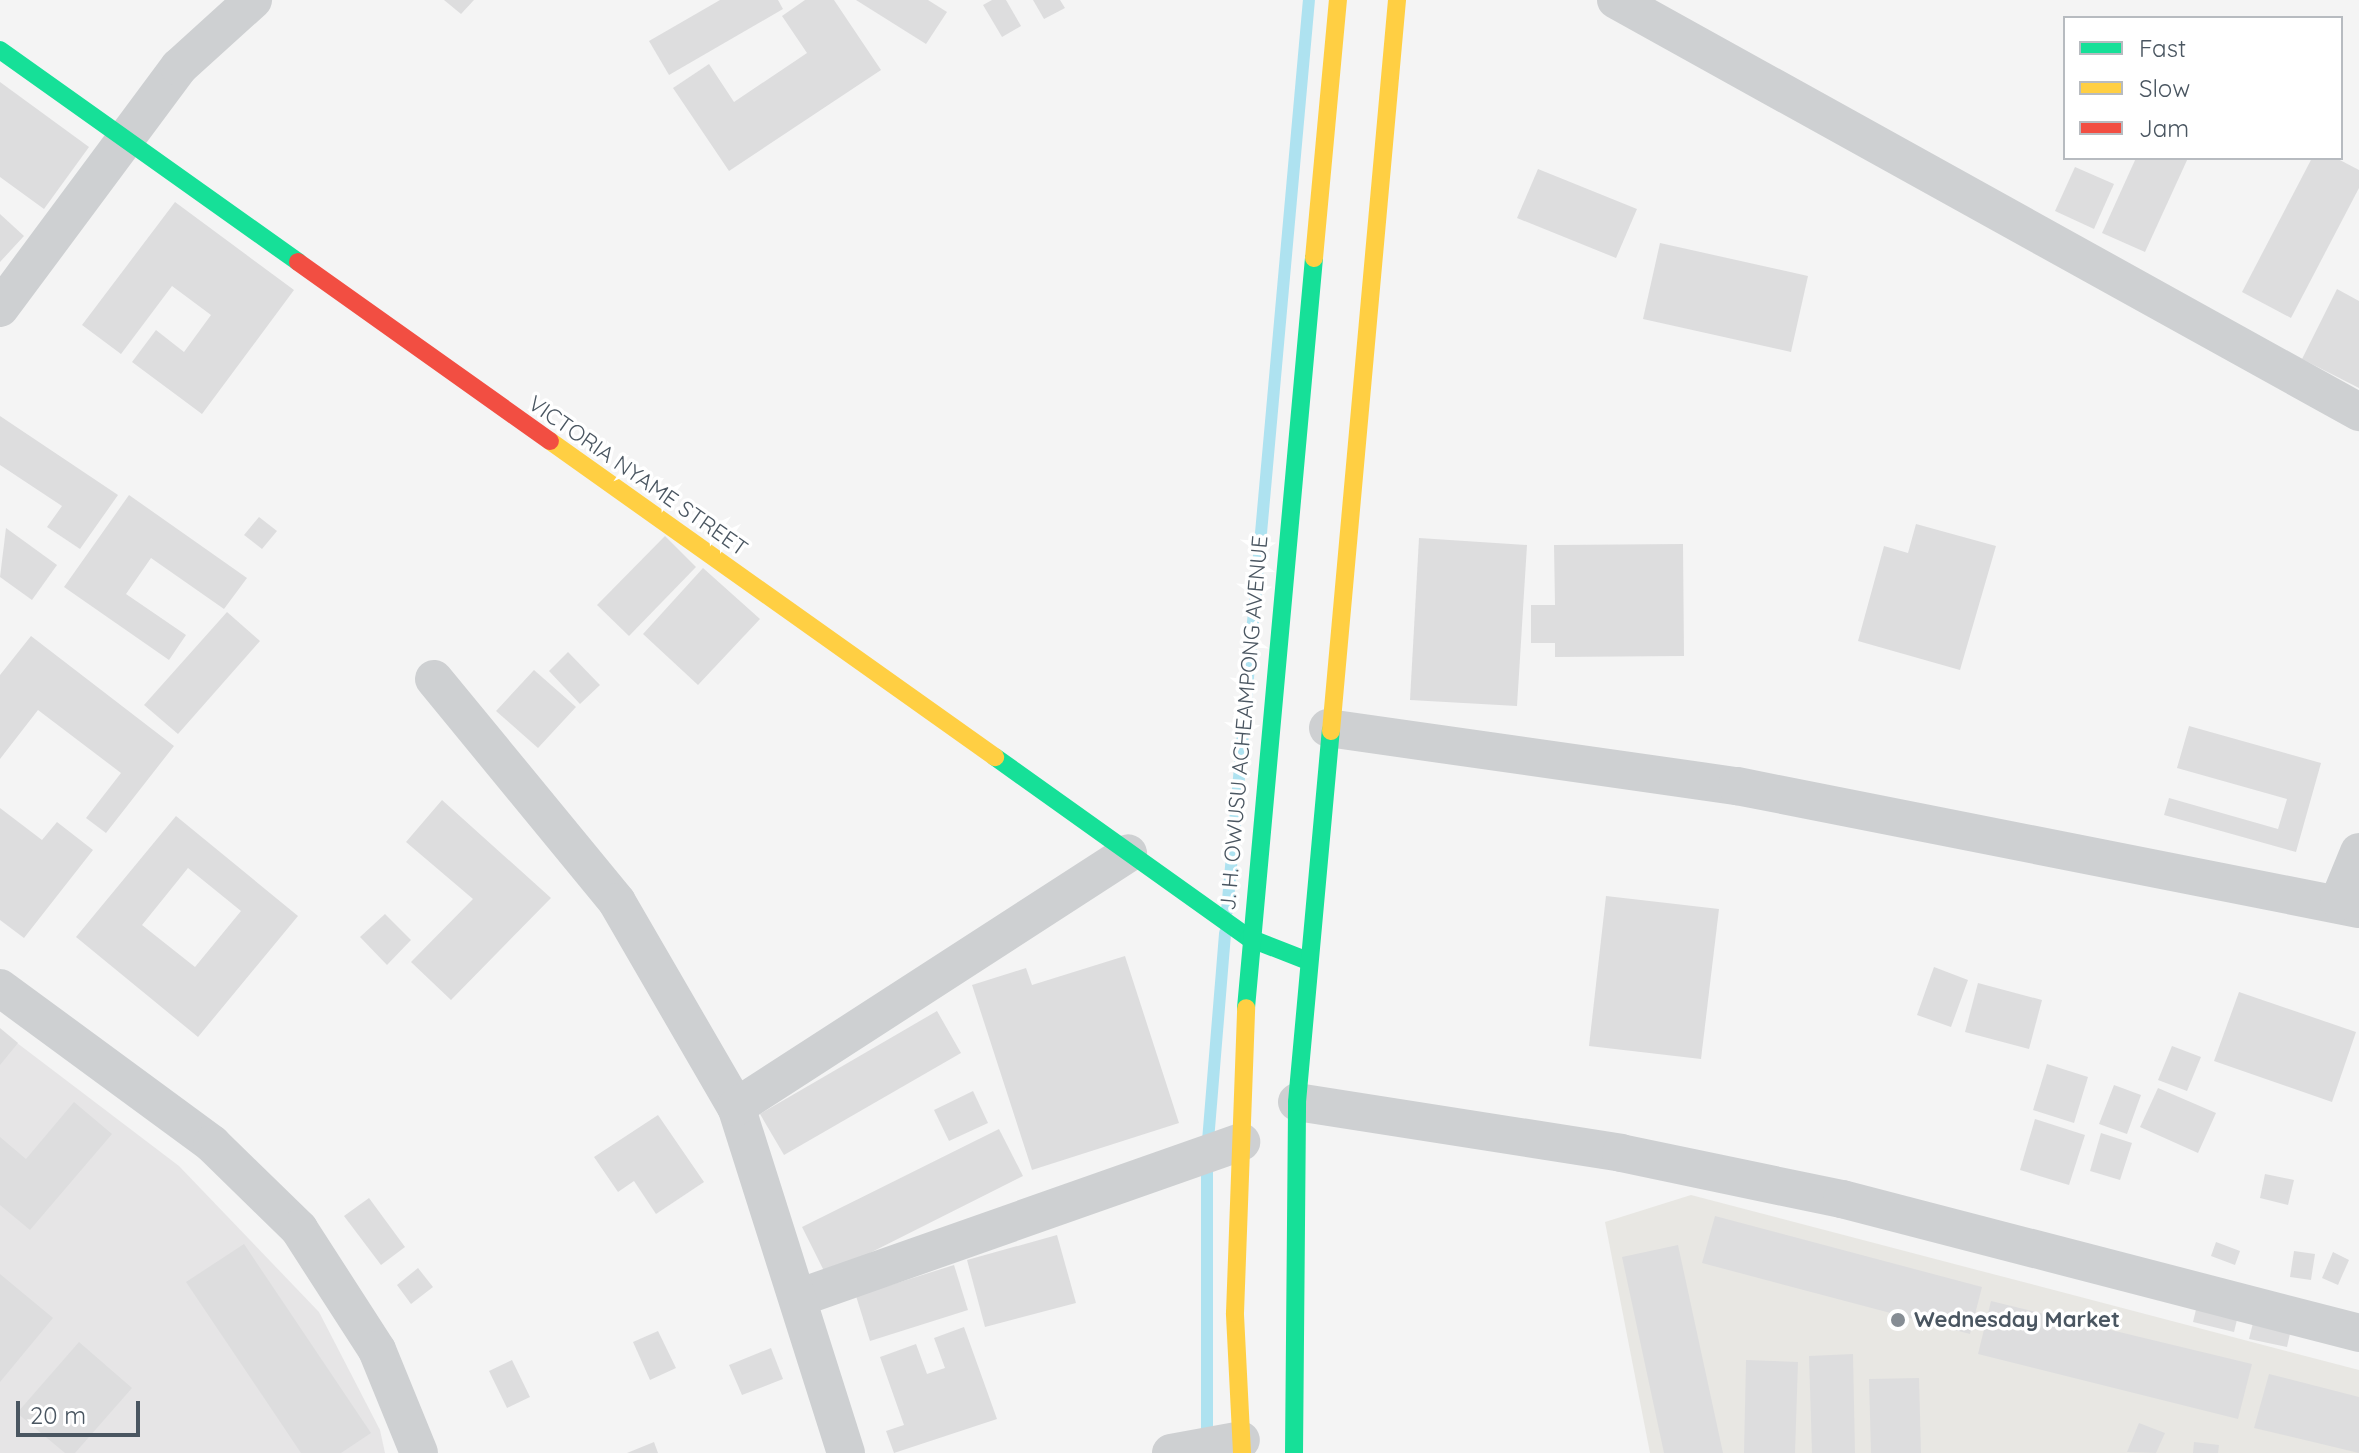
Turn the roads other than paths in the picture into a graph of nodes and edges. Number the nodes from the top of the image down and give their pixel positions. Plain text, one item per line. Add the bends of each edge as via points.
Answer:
1 (253, 0) edge
2 (1338, 0) edge
3 (1397, 0) edge
4 (1616, 0) edge
5 (0, 50) edge
6 (125, 141) junction
7 (0, 308) edge
8 (2359, 412) edge
9 (434, 679) dead end
10 (1328, 728) junction
11 (2359, 852) edge
12 (1128, 853) junction
13 (2349, 905) edge
14 (1249, 938) junction
15 (1308, 961) junction
16 (0, 988) edge
17 (1297, 1102) junction
18 (736, 1107) junction
19 (1241, 1142) junction
20 (798, 1298) junction
21 (2359, 1333) edge
22 (1242, 1447) edge
23 (419, 1453) edge
24 (846, 1453) edge
25 (1171, 1453) edge
26 (1294, 1453) edge

1 - 6 street via 179,67
2 - 14 street, J. H. OWUSU ACHEAMPONG AVENUE
3 - 10 street
4 - 8 street
5 - 6 street, VICTORIA NYAME STREET
6 - 7 street
6 - 12 street, VICTORIA NYAME STREET
9 - 18 street via 617,902
10 - 13 street via 1737,786
10 - 15 street
11 - 13 street
12 - 14 street, VICTORIA NYAME STREET
12 - 18 street
14 - 15 street, VICTORIA NYAME STREET
14 - 19 street, J. H. OWUSU ACHEAMPONG AVENUE
15 - 17 street
16 - 23 street via 212,1144 299,1229 377,1350
17 - 21 street via 1621,1153 1842,1199
17 - 26 street
18 - 20 street
19 - 20 street
19 - 22 street, J. H. OWUSU ACHEAMPONG AVENUE via 1235,1313
20 - 24 street
22 - 25 street

